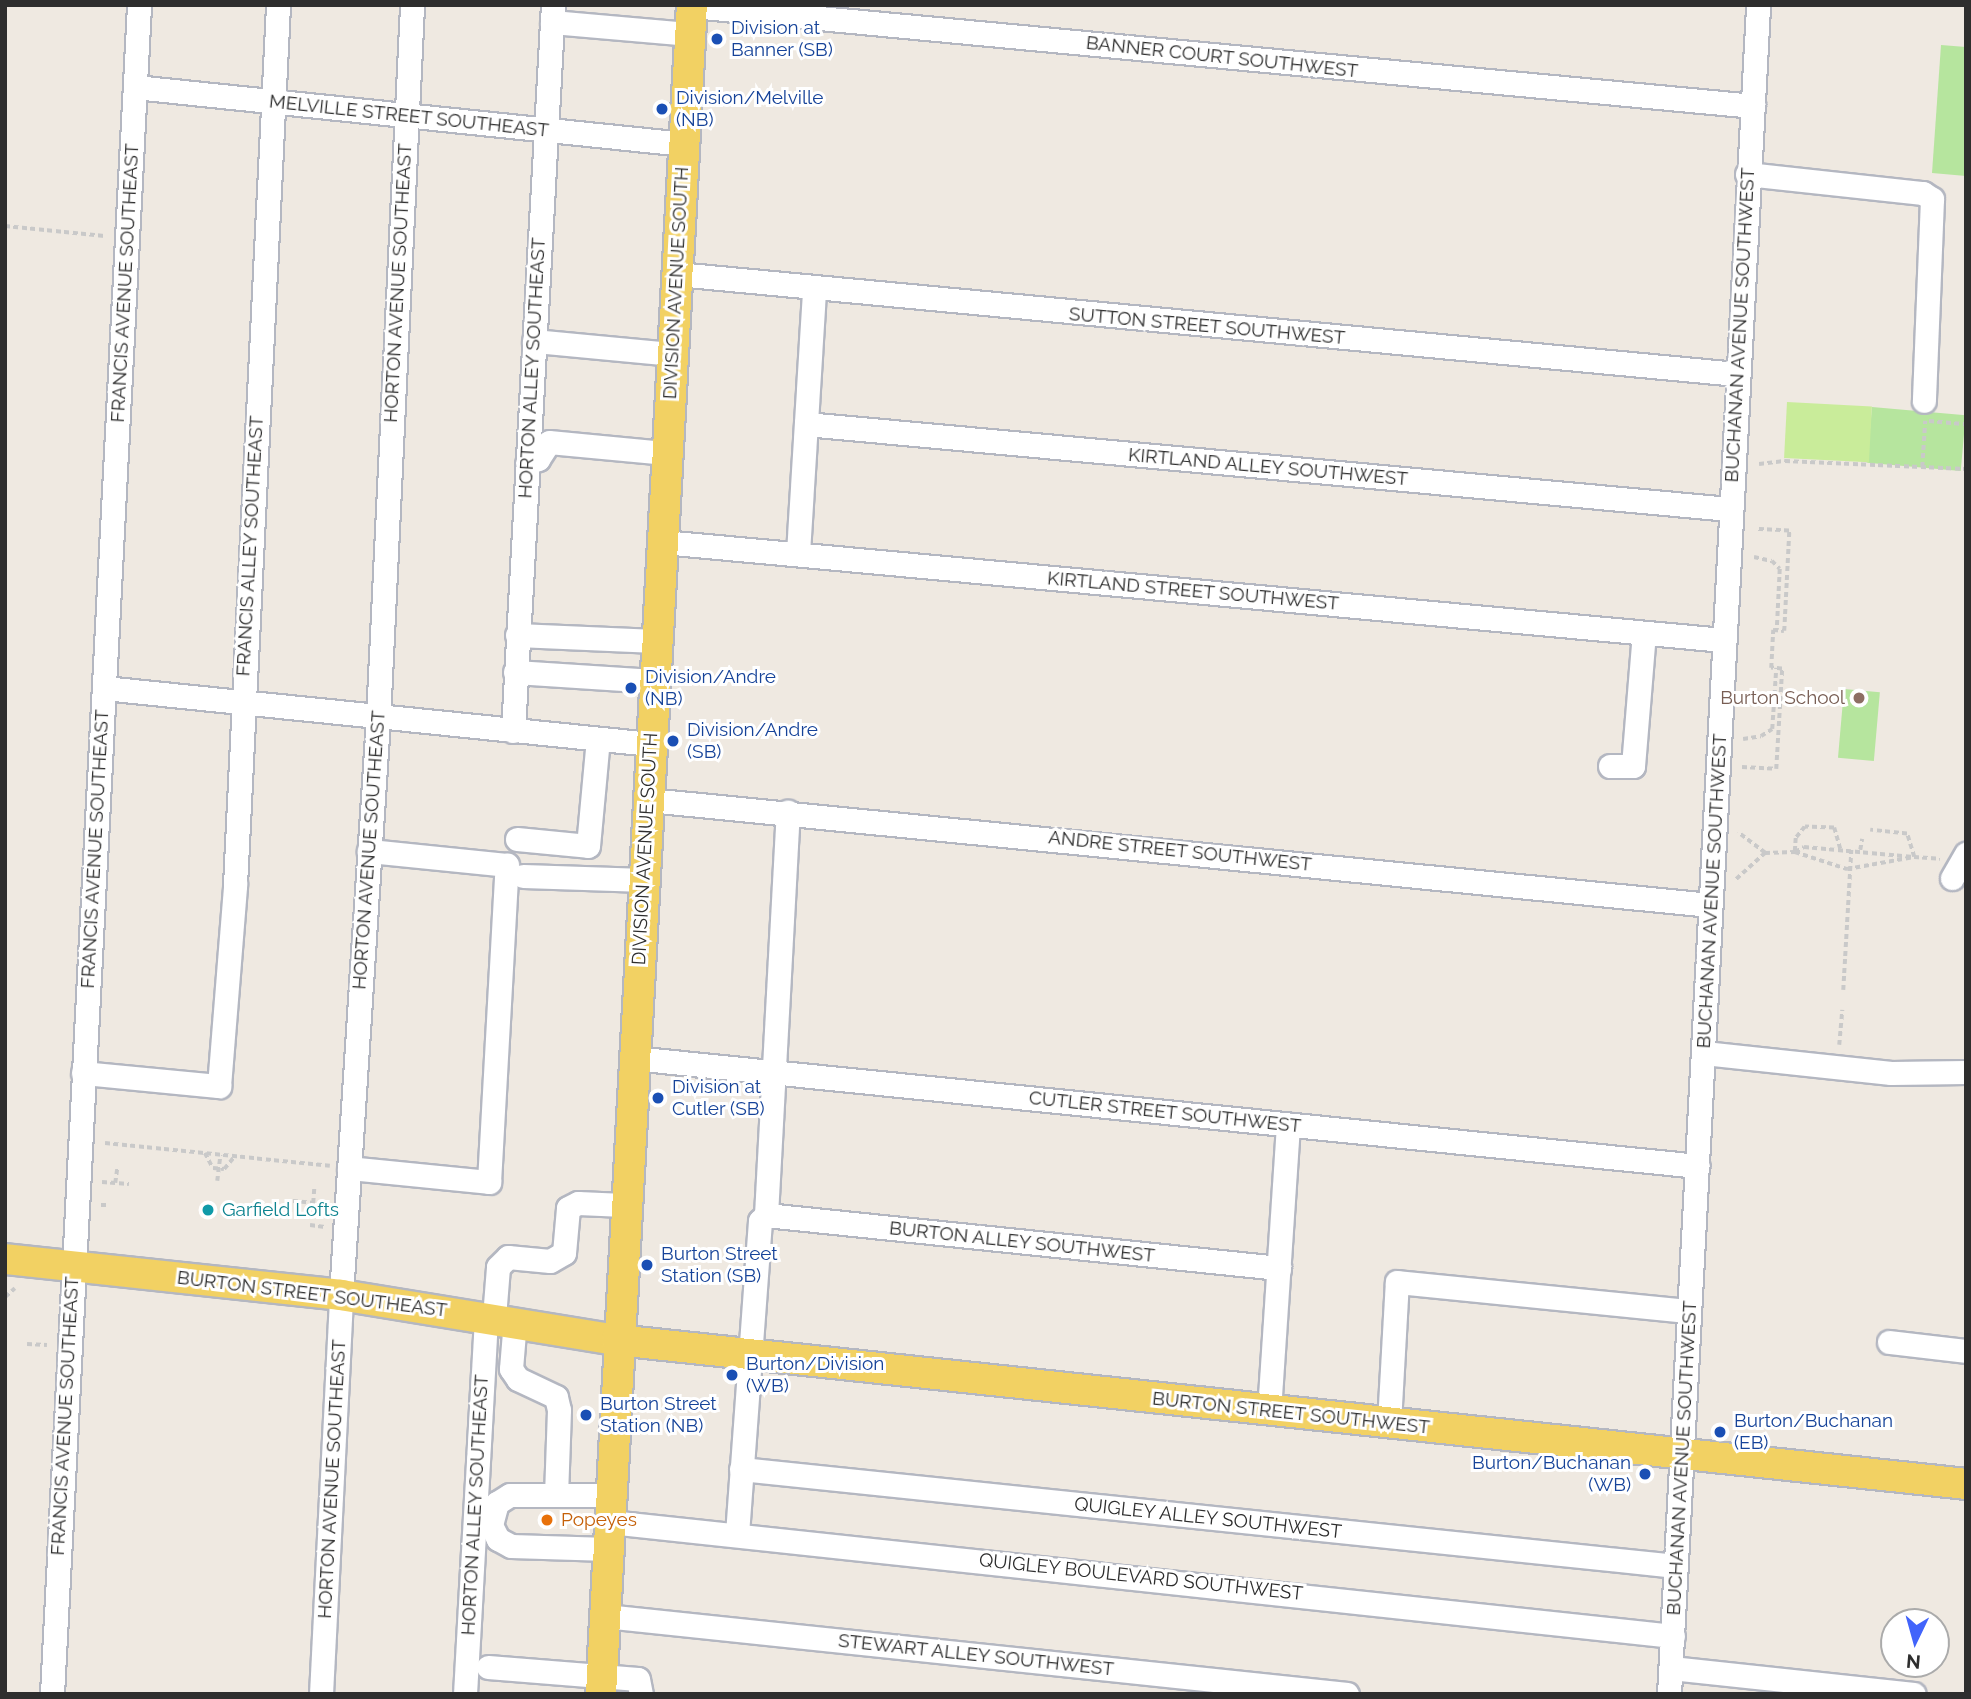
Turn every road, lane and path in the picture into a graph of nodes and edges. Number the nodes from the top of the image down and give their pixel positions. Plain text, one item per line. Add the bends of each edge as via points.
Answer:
1 (139, 5) edge
2 (278, 5) edge
3 (412, 5) edge
4 (1758, 5) edge
5 (553, 14) edge
6 (692, 15) edge
7 (135, 87) junction
8 (272, 102) junction
9 (1753, 106) junction
10 (406, 117) junction
11 (546, 131) junction
12 (684, 144) junction
13 (1747, 174) junction
14 (5, 226) edge
15 (105, 236) dead end
16 (677, 274) junction
17 (814, 288) junction
18 (534, 341) junction
19 (672, 354) junction
20 (1737, 374) junction
21 (1924, 411) joint
22 (1953, 423) dead end
23 (806, 424) junction
24 (1966, 424) edge
25 (666, 453) junction
26 (527, 463) junction
27 (1759, 464) dead end
28 (1922, 468) junction
29 (1966, 469) edge
30 (1730, 509) junction
31 (1755, 529) dead end
32 (663, 542) junction
33 (798, 553) junction
34 (1754, 557) dead end
35 (1777, 631) junction
36 (1643, 633) junction
37 (517, 635) junction
38 (1723, 640) junction
39 (656, 642) junction
40 (1776, 668) junction
41 (515, 672) junction
42 (654, 681) junction
43 (104, 688) junction
44 (242, 704) junction
45 (378, 719) junction
46 (513, 731) junction
47 (598, 739) junction
48 (1744, 739) dead end
49 (651, 744) junction
50 (1610, 766) dead end
51 (1742, 766) dead end
52 (649, 800) junction
53 (788, 812) junction
54 (1870, 830) dead end
55 (1738, 833) dead end
56 (517, 839) dead end
57 (1862, 839) dead end
58 (1840, 849) junction
59 (1851, 850) junction
60 (1860, 850) junction
61 (369, 851) junction
62 (1795, 852) junction
63 (1765, 853) junction
64 (1914, 857) junction
65 (1954, 864) edge
66 (1850, 869) junction
67 (515, 871) junction
68 (1736, 879) dead end
69 (645, 880) junction
70 (1710, 905) junction
71 (1843, 990) dead end
72 (1842, 1010) dead end
73 (1839, 1045) dead end
74 (1704, 1053) junction
75 (632, 1058) junction
76 (775, 1070) junction
77 (1966, 1072) edge
78 (83, 1073) junction
79 (1288, 1125) junction
80 (104, 1143) dead end
81 (205, 1153) junction
82 (220, 1155) junction
83 (235, 1156) junction
84 (340, 1167) junction
85 (1698, 1167) junction
86 (117, 1168) dead end
87 (218, 1168) junction
88 (217, 1181) dead end
89 (102, 1182) dead end
90 (115, 1183) junction
91 (129, 1184) dead end
92 (314, 1188) dead end
93 (293, 1201) dead end
94 (313, 1203) junction
95 (328, 1204) dead end
96 (101, 1205) dead end
97 (108, 1205) dead end
98 (624, 1205) junction
99 (766, 1215) junction
100 (310, 1225) dead end
101 (327, 1227) dead end
102 (5, 1259) edge
103 (72, 1267) junction
104 (1279, 1268) junction
105 (15, 1288) dead end
106 (341, 1295) junction
107 (5, 1297) edge
108 (1689, 1311) junction
109 (499, 1318) junction
110 (617, 1340) junction
111 (1889, 1342) dead end
112 (27, 1344) dead end
113 (47, 1345) dead end
114 (1966, 1351) edge
115 (749, 1354) junction
116 (1269, 1411) junction
117 (1389, 1423) junction
118 (1680, 1453) junction
119 (741, 1469) junction
120 (1966, 1484) edge
121 (556, 1494) junction
122 (609, 1522) junction
123 (737, 1534) junction
124 (1675, 1566) junction
125 (605, 1616) junction
126 (1673, 1636) junction
127 (488, 1667) dead end
128 (1671, 1668) junction
129 (602, 1685) edge
130 (52, 1694) edge
131 (321, 1694) edge
132 (465, 1694) edge
133 (641, 1694) edge
134 (1347, 1694) edge
135 (1669, 1694) edge
136 (1914, 1694) edge

1 - 7 street, FRANCIS AVENUE SOUTHEAST
2 - 8 street, FRANCIS ALLEY SOUTHEAST
3 - 10 street, HORTON AVENUE SOUTHEAST
4 - 9 street, BUCHANAN AVENUE SOUTHWEST
5 - 6 street, BANNER COURT SOUTHWEST
5 - 11 street, HORTON ALLEY SOUTHEAST
6 - 9 street, BANNER COURT SOUTHWEST
6 - 12 main road, DIVISION AVENUE SOUTH
7 - 8 street, MELVILLE STREET SOUTHEAST
7 - 43 street, FRANCIS AVENUE SOUTHEAST
8 - 10 street, MELVILLE STREET SOUTHEAST
8 - 44 street, FRANCIS ALLEY SOUTHEAST
9 - 13 street, BUCHANAN AVENUE SOUTHWEST
10 - 11 street, MELVILLE STREET SOUTHEAST
10 - 45 street, HORTON AVENUE SOUTHEAST
11 - 12 street, MELVILLE STREET SOUTHEAST
11 - 18 street, HORTON ALLEY SOUTHEAST
12 - 16 main road, DIVISION AVENUE SOUTH
13 - 20 street, BUCHANAN AVENUE SOUTHWEST
13 - 21 street via 1923,193 1932,199
14 - 15 path
16 - 17 street, SUTTON STREET SOUTHWEST
16 - 19 main road, DIVISION AVENUE SOUTH
17 - 20 street, SUTTON STREET SOUTHWEST
17 - 23 street
18 - 19 street
18 - 26 street, HORTON ALLEY SOUTHEAST
19 - 25 main road, DIVISION AVENUE SOUTH
20 - 30 street, BUCHANAN AVENUE SOUTHWEST
21 - 28 path
22 - 24 path
23 - 30 street, KIRTLAND ALLEY SOUTHWEST
23 - 33 street
25 - 26 street via 549,442 538,459
25 - 32 main road, DIVISION AVENUE SOUTH
26 - 37 street, HORTON ALLEY SOUTHEAST
27 - 28 path via 1786,461
28 - 29 path
30 - 38 street, BUCHANAN AVENUE SOUTHWEST
31 - 35 path via 1789,531 1784,631
32 - 33 street, KIRTLAND STREET SOUTHWEST
32 - 39 main road, DIVISION AVENUE SOUTH
33 - 36 street, KIRTLAND STREET SOUTHWEST
34 - 35 path via 1772,561 1780,569
35 - 40 path via 1773,630 1771,668
36 - 38 street, KIRTLAND STREET SOUTHWEST
36 - 50 street via 1633,766
37 - 39 street
37 - 41 street, HORTON ALLEY SOUTHEAST
38 - 70 street, BUCHANAN AVENUE SOUTHWEST
39 - 42 main road, DIVISION AVENUE SOUTH
40 - 48 path via 1772,729
40 - 51 path via 1782,669 1776,769
41 - 42 street
41 - 46 street, HORTON ALLEY SOUTHEAST
42 - 49 main road, DIVISION AVENUE SOUTH
43 - 44 street
43 - 78 street, FRANCIS AVENUE SOUTHEAST
44 - 45 street
44 - 78 street, FRANCIS ALLEY SOUTHEAST via 236,885 219,1086
45 - 46 street
45 - 61 street, HORTON AVENUE SOUTHEAST
46 - 47 street
47 - 49 street
47 - 56 street via 588,846
49 - 52 main road, DIVISION AVENUE SOUTH
52 - 53 street, ANDRE STREET SOUTHWEST
52 - 69 main road, DIVISION AVENUE SOUTH
53 - 70 street, ANDRE STREET SOUTHWEST
53 - 76 street
54 - 64 path via 1907,834
55 - 63 path
57 - 60 path
58 - 59 path
58 - 62 path via 1804,847
58 - 62 path via 1835,829 1808,827 1797,834
59 - 60 path
59 - 66 path
60 - 64 path
61 - 67 street
61 - 84 street, HORTON AVENUE SOUTHEAST
62 - 63 path
62 - 66 path
63 - 68 path
64 - 65 path
64 - 66 path
66 - 71 path
67 - 69 street
67 - 84 street via 489,1182
69 - 75 main road, DIVISION AVENUE SOUTH
70 - 74 street, BUCHANAN AVENUE SOUTHWEST
72 - 73 path
74 - 77 street via 1891,1073
74 - 85 street, BUCHANAN AVENUE SOUTHWEST
75 - 76 street, CUTLER STREET SOUTHWEST
75 - 98 main road, DIVISION AVENUE SOUTH
76 - 79 street, CUTLER STREET SOUTHWEST
76 - 99 street
78 - 103 street, FRANCIS AVENUE SOUTHEAST
79 - 85 street, CUTLER STREET SOUTHWEST
79 - 104 street
80 - 81 path
81 - 82 path
81 - 87 path via 205,1159
82 - 83 path
82 - 87 path
83 - 84 path
83 - 87 path via 234,1161
84 - 106 street, HORTON AVENUE SOUTHEAST
85 - 108 street, BUCHANAN AVENUE SOUTHWEST
86 - 90 path
87 - 88 path
89 - 90 path
90 - 91 path
92 - 94 path
93 - 94 path
94 - 95 path
96 - 97 path
98 - 109 street via 578,1203 568,1208 564,1253 550,1261 508,1257 498,1267
98 - 110 main road, DIVISION AVENUE SOUTH
99 - 104 street, BURTON ALLEY SOUTHWEST
99 - 115 street via 760,1221
100 - 101 path
102 - 103 main road, BURTON STREET SOUTHEAST
103 - 106 main road, BURTON STREET SOUTHEAST
103 - 130 street, FRANCIS AVENUE SOUTHEAST
104 - 116 street
105 - 107 path
106 - 109 main road, BURTON STREET SOUTHEAST
106 - 131 street, HORTON AVENUE SOUTHEAST
108 - 117 street via 1397,1282
108 - 118 street, BUCHANAN AVENUE SOUTHWEST
109 - 110 main road, BURTON STREET SOUTHEAST
109 - 121 street via 511,1369 518,1379 556,1397
109 - 132 street, HORTON ALLEY SOUTHEAST
110 - 115 main road, BURTON STREET SOUTHWEST
110 - 122 main road, DIVISION AVENUE SOUTH
111 - 114 street
112 - 113 path
115 - 116 main road, BURTON STREET SOUTHWEST
115 - 119 street
116 - 117 main road, BURTON STREET SOUTHWEST
117 - 118 main road, BURTON STREET SOUTHWEST
118 - 120 main road, BURTON STREET SOUTHWEST
118 - 124 street, BUCHANAN AVENUE SOUTHWEST
119 - 123 street
119 - 124 street, QUIGLEY ALLEY SOUTHWEST
121 - 122 street
121 - 122 street via 521,1493 500,1500 492,1513 494,1534 511,1546
122 - 123 street, QUIGLEY BOULEVARD SOUTHWEST
122 - 125 main road, DIVISION AVENUE SOUTH
123 - 126 street, QUIGLEY BOULEVARD SOUTHWEST
124 - 126 street, BUCHANAN AVENUE SOUTHWEST
125 - 129 main road, DIVISION AVENUE SOUTH
125 - 134 street, STEWART ALLEY SOUTHWEST
126 - 128 street, BUCHANAN AVENUE SOUTHWEST
127 - 129 street
128 - 135 street, BUCHANAN AVENUE SOUTHWEST
128 - 136 street
129 - 133 street via 638,1679

